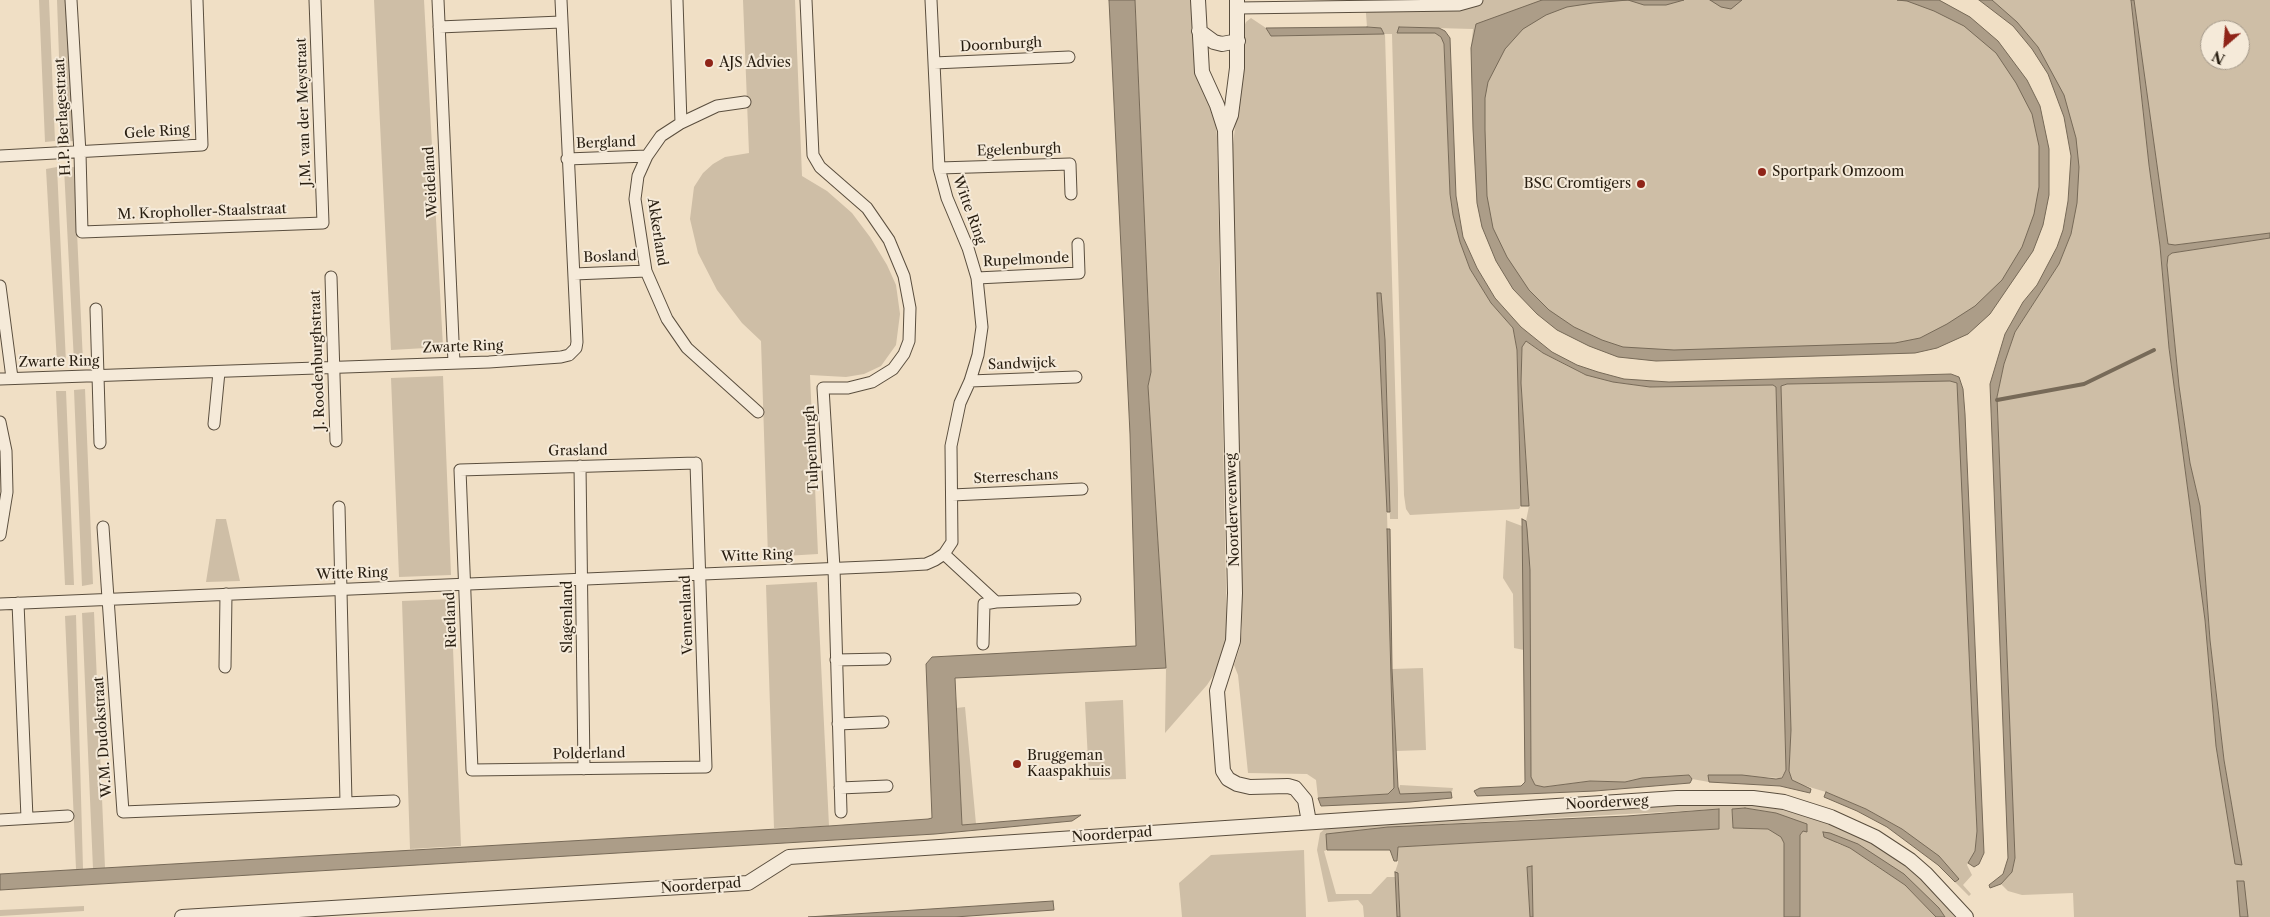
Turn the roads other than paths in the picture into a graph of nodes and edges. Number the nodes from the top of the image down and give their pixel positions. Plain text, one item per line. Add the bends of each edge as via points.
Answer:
1 (71, 0) edge
2 (197, 0) edge
3 (315, 0) edge
4 (438, 0) edge
5 (561, 0) edge
6 (677, 0) edge
7 (806, 0) edge
8 (932, 0) edge
9 (1198, 0) edge
10 (1477, 0) edge
11 (1238, 4) edge
12 (562, 22) junction
13 (439, 27) junction
14 (1199, 31) junction
15 (1238, 41) junction
16 (1069, 57) dead end
17 (934, 63) junction
18 (745, 102) dead end
19 (681, 123) junction
20 (1225, 130) junction
21 (80, 153) junction
22 (0, 156) edge
23 (647, 156) junction
24 (567, 159) junction
25 (939, 168) junction
26 (1071, 194) dead end
27 (322, 223) joint
28 (82, 232) joint
29 (1078, 244) dead end
30 (646, 271) junction
31 (574, 274) junction
32 (331, 277) dead end
33 (977, 278) junction
34 (0, 286) edge
35 (96, 309) dead end
36 (454, 363) junction
37 (333, 366) junction
38 (219, 372) junction
39 (99, 376) junction
40 (1076, 377) dead end
41 (12, 378) junction
42 (0, 379) edge
43 (970, 381) junction
44 (758, 412) dead end
45 (0, 422) edge
46 (214, 424) dead end
47 (336, 441) dead end
48 (100, 443) dead end
49 (696, 462) joint
50 (580, 466) junction
51 (460, 470) joint
52 (1082, 489) dead end
53 (952, 495) junction
54 (339, 507) dead end
55 (103, 527) dead end
56 (0, 536) edge
57 (944, 554) junction
58 (834, 568) junction
59 (701, 574) junction
60 (583, 579) junction
61 (465, 583) junction
62 (342, 590) junction
63 (226, 594) junction
64 (108, 599) junction
65 (1075, 599) dead end
66 (996, 602) junction
67 (18, 603) junction
68 (0, 604) edge
69 (983, 644) dead end
70 (885, 659) dead end
71 (836, 660) junction
72 (224, 667) dead end
73 (883, 722) dead end
74 (838, 724) junction
75 (706, 767) joint
76 (584, 769) junction
77 (472, 770) joint
78 (887, 786) dead end
79 (840, 788) junction
80 (394, 801) dead end
81 (346, 802) junction
82 (841, 812) dead end
83 (68, 816) dead end
84 (28, 818) junction
85 (0, 820) edge
86 (1309, 822) junction
87 (1212, 828) joint
88 (182, 917) edge
89 (1966, 917) edge

1 - 21 street, H.P. Berlagestraat
2 - 21 street, Gele Ring via 202,144
3 - 27 street, J.M. van der Meystraat
4 - 13 street, Weideland
5 - 12 street, Zwarte Ring
6 - 19 street
7 - 58 street, Tulpenburgh via 813,156 820,167 867,208 889,240 904,276 910,308 909,341 893,369 872,382 848,388 823,388
8 - 17 street, Witte Ring
9 - 14 street, Noorderveenweg
10 - 11 street via 1459,5 1319,8
11 - 15 street, Noorderveenweg
12 - 13 street
12 - 24 street, Zwarte Ring
13 - 36 street, Weideland
14 - 15 street via 1214,42
14 - 20 street, Noorderveenweg via 1202,72
15 - 20 street, Noorderveenweg via 1233,99
16 - 17 street, Doornburgh
17 - 25 street, Witte Ring
18 - 19 street, Akkerland via 716,106
19 - 23 street, Akkerland via 661,136
20 - 86 street, Noorderveenweg via 1235,593 1233,641 1217,691 1223,771 1237,784 1295,788 1305,800
21 - 22 street, Gele Ring
21 - 28 street, H.P. Berlagestraat
23 - 24 street, Bergland
23 - 30 street, Akkerland via 638,176 635,199
24 - 31 street, Zwarte Ring
25 - 26 street, Egelenburgh via 1070,164
25 - 33 street, Witte Ring
27 - 28 street, M. Kropholler-Staalstraat
29 - 33 street, Rupelmonde via 1079,273
30 - 31 street, Bosland
30 - 44 street, Akkerland via 667,319 687,348
31 - 36 street, Zwarte Ring via 577,342 569,354 561,358
32 - 37 street, J. Roodenburghstraat
33 - 43 street, Witte Ring via 982,327
34 - 41 street
35 - 39 street
36 - 37 street, Zwarte Ring
37 - 38 street, Zwarte Ring
37 - 47 street, J. Roodenburghstraat
38 - 39 street, Zwarte Ring
38 - 46 street
39 - 41 street, Zwarte Ring
39 - 48 street
40 - 43 street, Sandwijck
41 - 42 street, Zwarte Ring
43 - 53 street, Witte Ring via 960,403 953,432
45 - 56 street via 6,451 7,492
49 - 50 street, Grasland
49 - 59 street, Vennenland
50 - 51 street, Grasland
50 - 60 street, Slagenland
51 - 61 street, Rietland
52 - 53 street, Sterreschans
53 - 57 street, Witte Ring via 952,542
54 - 62 street
55 - 64 street, W.M. Dudokstraat
57 - 58 street, Witte Ring via 926,564
57 - 66 street
58 - 59 street, Witte Ring
58 - 71 street, Tulpenburgh
59 - 60 street, Witte Ring
59 - 75 street, Vennenland
60 - 61 street, Witte Ring
60 - 76 street, Slagenland
61 - 62 street, Witte Ring
61 - 77 street, Rietland
62 - 63 street, Witte Ring
62 - 81 street
63 - 64 street, Witte Ring
63 - 72 street
64 - 67 street, Witte Ring
64 - 81 street, W.M. Dudokstraat via 123,812
65 - 66 street
66 - 69 street via 984,604
67 - 68 street, Witte Ring
67 - 84 street
70 - 71 street
71 - 74 street, Tulpenburgh
73 - 74 street
74 - 79 street, Tulpenburgh
75 - 76 street, Polderland
76 - 77 street, Polderland
78 - 79 street
79 - 82 street, Tulpenburgh
80 - 81 street, W.M. Dudokstraat
83 - 84 street
84 - 85 street
86 - 87 street, Noorderweg
86 - 89 street, Noorderweg via 1677,798 1753,798 1784,802 1854,827 1895,849 1926,874
87 - 88 street, Noorderpad via 789,857 748,883

